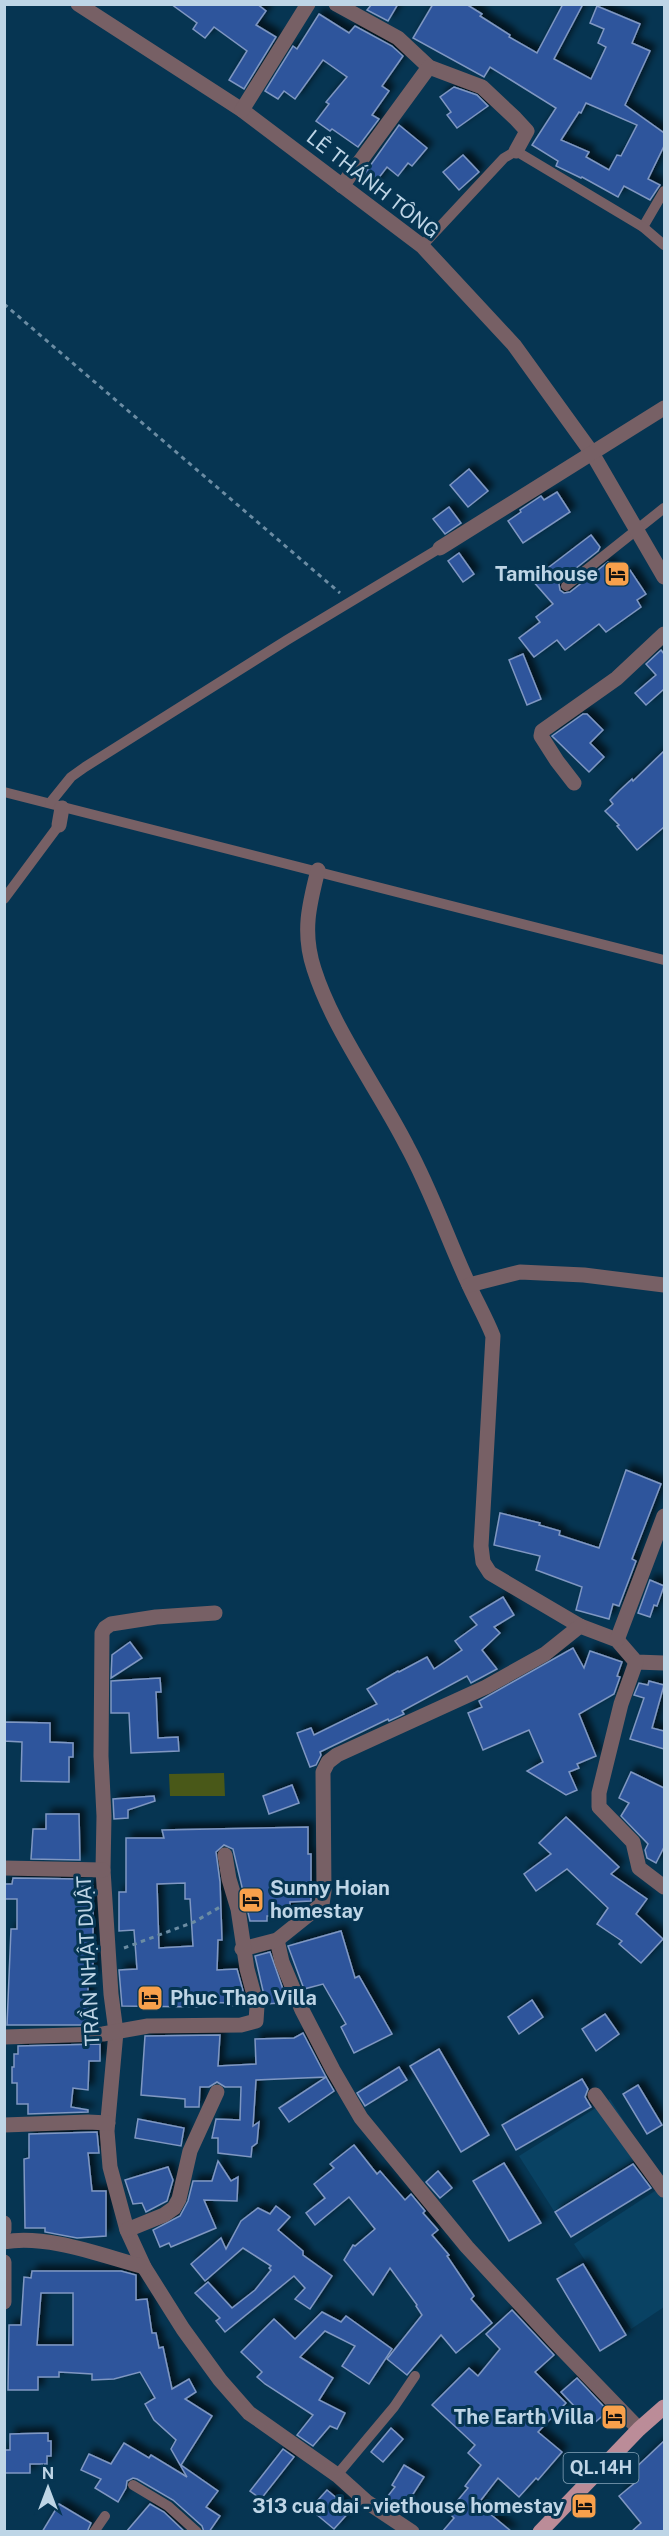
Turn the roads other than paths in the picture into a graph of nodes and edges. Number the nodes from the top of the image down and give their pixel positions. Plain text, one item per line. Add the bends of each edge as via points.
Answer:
1 (308, 4) edge
2 (336, 4) edge
3 (84, 6) edge
4 (429, 67) junction
5 (242, 110) junction
6 (516, 151) junction
7 (342, 186) junction
8 (664, 191) edge
9 (643, 227) junction
10 (664, 245) edge
11 (422, 246) junction
12 (664, 408) edge
13 (592, 453) junction
14 (664, 508) edge
15 (638, 528) junction
16 (440, 548) joint
17 (664, 577) edge
18 (566, 586) dead end
19 (664, 634) edge
20 (574, 783) dead end
21 (4, 792) edge
22 (56, 805) junction
23 (59, 825) joint
24 (318, 870) junction
25 (4, 899) edge
26 (664, 960) edge
27 (469, 1285) junction
28 (664, 1285) edge
29 (664, 1516) edge
30 (215, 1613) dead end
31 (580, 1626) junction
32 (617, 1640) junction
33 (636, 1662) junction
34 (664, 1663) edge
35 (225, 1855) dead end
36 (4, 1868) edge
37 (104, 1870) junction
38 (664, 1887) edge
39 (277, 1940) junction
40 (243, 1949) junction
41 (116, 2032) junction
42 (4, 2037) edge
43 (217, 2092) dead end
44 (595, 2095) dead end
45 (108, 2123) junction
46 (4, 2125) edge
47 (664, 2190) edge
48 (4, 2223) edge
49 (4, 2230) edge
50 (127, 2230) junction
51 (4, 2242) edge
52 (4, 2262) edge
53 (144, 2267) junction
54 (4, 2302) edge
55 (415, 2376) dead end
56 (664, 2407) edge
57 (639, 2429) junction
58 (337, 2475) junction
59 (133, 2485) dead end
60 (105, 2516) dead end
61 (94, 2532) edge
62 (196, 2532) edge
63 (412, 2532) edge
64 (540, 2532) edge

1 - 5 street
2 - 4 street via 398,38
3 - 5 street, LÊ THÁNH TÔNG
4 - 6 street via 482,87 515,118 526,131
4 - 7 street
5 - 7 street, LÊ THÁNH TÔNG
6 - 9 lane
6 - 11 lane via 504,158
7 - 11 street, LÊ THÁNH TÔNG
8 - 9 lane
9 - 10 lane
11 - 13 street, LÊ THÁNH TÔNG via 514,345
12 - 13 street
13 - 15 street, LÊ THÁNH TÔNG
13 - 16 street
14 - 15 lane
15 - 17 street, LÊ THÁNH TÔNG
15 - 18 lane
16 - 22 lane via 85,767 71,777
19 - 20 street via 617,678 542,730 541,736
21 - 22 lane
22 - 23 street
22 - 24 lane
23 - 25 lane
24 - 26 lane
24 - 27 street via 308,904 313,968 333,1015 430,1190
27 - 28 street via 520,1272
27 - 31 street via 493,1336 483,1562 490,1573
29 - 32 street
30 - 37 street, TRẦN NHẬT DUẬT via 111,1624 102,1633
31 - 32 street
31 - 39 street via 545,1654 486,1687 328,1762 323,1772 322,1904
32 - 33 street
33 - 34 street
33 - 38 street via 621,1704 599,1792 599,1807 633,1842 639,1868
35 - 40 street
36 - 37 street
37 - 41 street, TRẦN NHẬT DUẬT
39 - 40 street
39 - 57 street via 302,2010 362,2118 467,2247
40 - 41 street via 257,2006 256,2020 241,2025 148,2026
41 - 42 street
41 - 45 street, TRẦN NHẬT DUẬT
43 - 50 street via 190,2151 174,2208
44 - 47 street
45 - 46 street
45 - 50 street, TRẦN NHẬT DUẬT via 110,2167
48 - 49 street
50 - 53 street, TRẦN NHẬT DUẬT
51 - 53 street via 21,2239 77,2248
52 - 54 street
53 - 58 street, TRẦN NHẬT DUẬT via 183,2329 249,2413
55 - 58 lane
56 - 57 main road, QL.14H
57 - 64 main road, QL.14H
58 - 63 street, TRẦN NHẬT DUẬT
59 - 62 lane via 168,2506
60 - 61 lane

